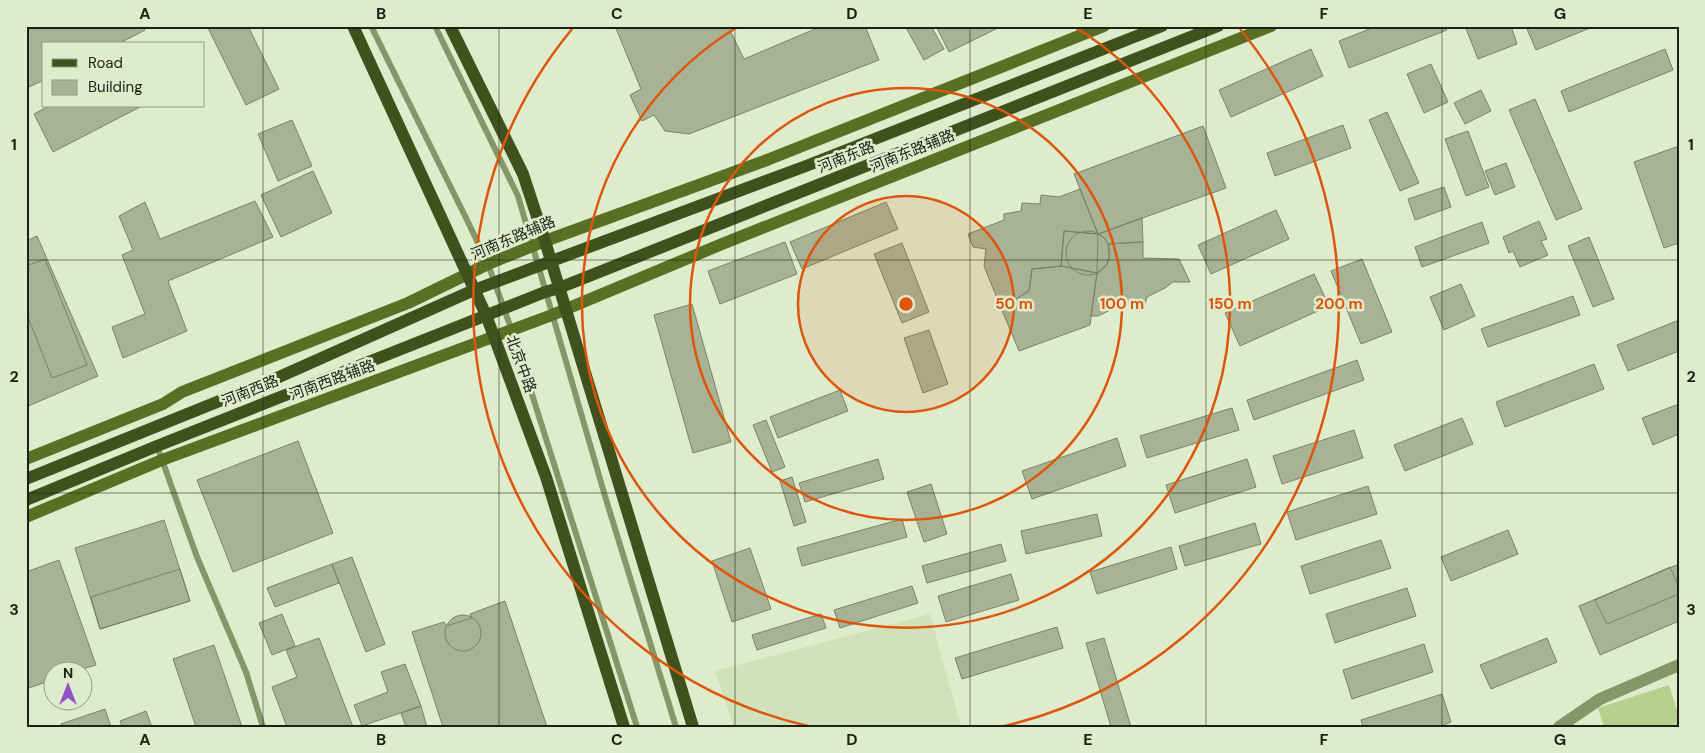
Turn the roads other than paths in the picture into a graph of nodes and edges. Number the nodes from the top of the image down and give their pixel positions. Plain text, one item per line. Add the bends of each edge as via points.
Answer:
1 (353, 26) edge
2 (371, 26) edge
3 (435, 26) edge
4 (450, 26) edge
5 (1104, 26) edge
6 (1162, 26) edge
7 (1218, 26) edge
8 (1271, 26) edge
9 (545, 241) junction
10 (532, 246) junction
11 (551, 261) junction
12 (488, 264) junction
13 (538, 266) junction
14 (467, 275) junction
15 (494, 282) junction
16 (559, 288) junction
17 (474, 290) junction
18 (545, 292) junction
19 (504, 308) junction
20 (566, 310) junction
21 (486, 315) junction
22 (552, 315) junction
23 (512, 331) junction
24 (494, 338) junction
25 (157, 446) junction
26 (26, 459) edge
27 (162, 460) junction
28 (26, 479) edge
29 (26, 500) edge
30 (26, 517) edge
31 (1679, 665) edge
32 (263, 727) edge
33 (624, 727) edge
34 (637, 727) edge
35 (676, 727) edge
36 (693, 727) edge
37 (1559, 727) edge

1 - 14 main road, 北京中路
2 - 12 lane
3 - 10 lane via 518,196
4 - 9 main road via 523,174
5 - 9 street, 河南东路辅路 via 766,160
6 - 11 main road, 河南东路 via 806,166
7 - 16 main road, 河南东路
8 - 20 street, 河南东路辅路 via 722,244
9 - 10 street, 河南东路辅路
9 - 11 main road
10 - 12 street, 河南东路辅路
10 - 13 lane
11 - 13 main road, 河南东路
11 - 16 main road
12 - 14 street, 河南东路辅路
12 - 15 lane
13 - 15 main road, 河南东路
13 - 18 lane
14 - 17 main road, 北京中路
14 - 26 street via 408,303 182,392 163,404
15 - 17 main road, 河南东路
15 - 19 lane
16 - 18 main road, 河南东路
16 - 20 main road
17 - 21 main road, 北京中路
17 - 28 main road, 河南西路 via 279,377
18 - 19 main road, 河南东路
18 - 22 lane
19 - 21 main road, 河南东路
19 - 23 lane
20 - 22 street, 河南西路辅路
20 - 36 main road
21 - 24 main road, 北京中路
21 - 25 main road, 河南西路
22 - 23 street, 河南西路辅路
22 - 35 lane
23 - 24 street, 河南西路辅路
23 - 34 lane
24 - 27 street, 河南西路辅路
24 - 33 main road, 北京中路 via 546,477
25 - 27 lane
25 - 29 main road, 河南西路
27 - 30 street, 河南西路辅路
27 - 32 lane via 197,557 246,672
31 - 37 street via 1600,699

